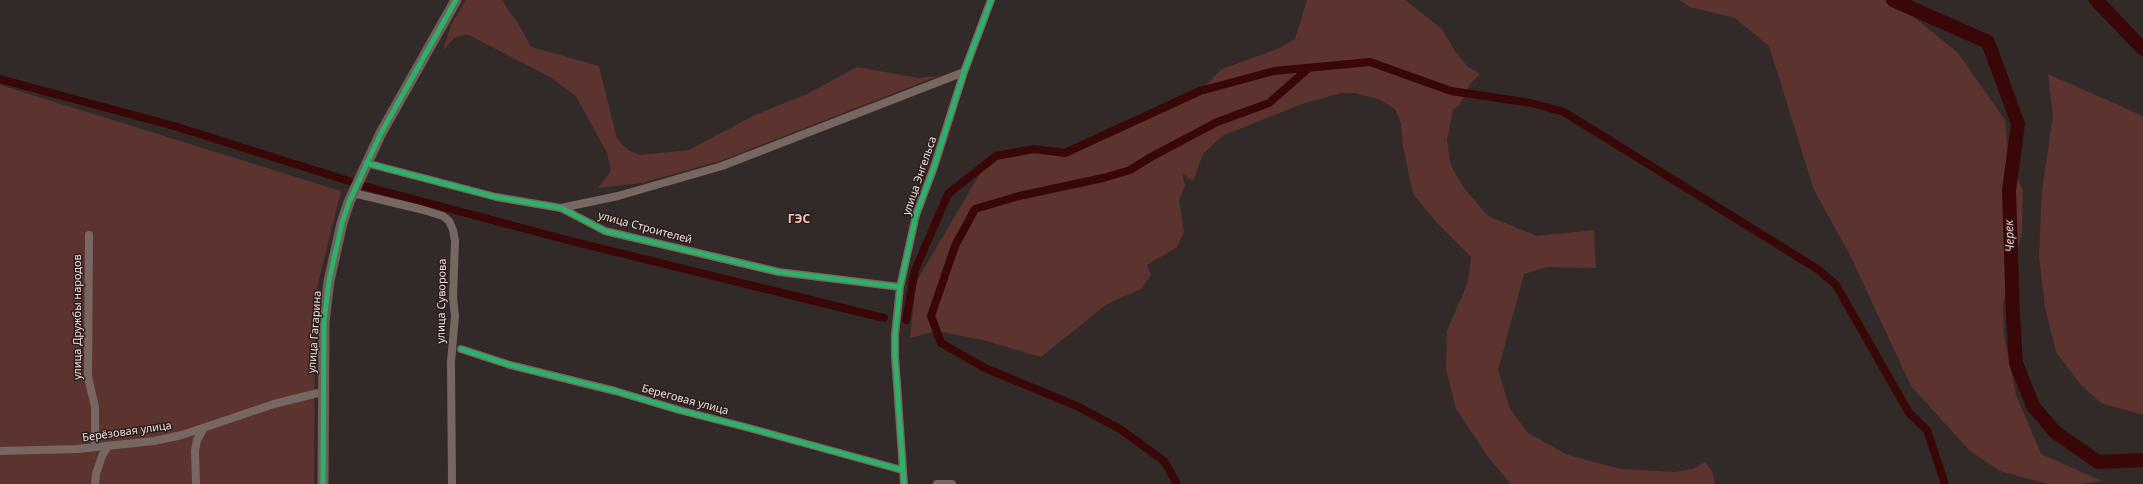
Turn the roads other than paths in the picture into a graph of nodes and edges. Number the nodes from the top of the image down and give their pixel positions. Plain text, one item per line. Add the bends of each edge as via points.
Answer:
1 (456, 0) edge
2 (991, 0) edge
3 (964, 72) junction
4 (366, 163) junction
5 (353, 193) junction
6 (560, 208) junction
7 (89, 235) dead end
8 (900, 287) junction
9 (454, 338) junction
10 (461, 349) junction
11 (452, 352) junction
12 (322, 392) junction
13 (204, 428) junction
14 (108, 446) junction
15 (95, 447) junction
16 (0, 451) edge
17 (902, 470) junction
18 (95, 484) edge
19 (196, 484) edge
20 (322, 484) edge
21 (452, 484) edge
22 (904, 484) edge
23 (938, 484) edge
24 (952, 484) edge

1 - 4 street, улица Гагарина
2 - 3 street, улица Энгельса
3 - 6 street via 722,166 618,196
3 - 8 street, улица Энгельса via 916,215
4 - 5 street, улица Гагарина
4 - 6 street, улица Строителей via 496,198
5 - 9 street, улица Суворова via 420,208 449,220 455,241
5 - 12 street, улица Гагарина via 342,223 329,280 324,322
6 - 8 street, улица Строителей via 605,231 779,272
7 - 15 street, улица Дружбы народов via 88,377 95,407
8 - 17 street, улица Энгельса via 895,349
9 - 10 street
9 - 11 street, улица Суворова
10 - 11 street
10 - 17 street, Береговая улица via 510,365 615,391
11 - 21 street, улица Суворова
12 - 13 street, Берёзовая улица via 274,404
12 - 20 street, улица Гагарина
13 - 14 street, Берёзовая улица via 154,441
13 - 19 street via 197,440 195,451
14 - 15 street, Берёзовая улица
14 - 18 street via 102,456
15 - 16 street, Берёзовая улица via 78,450
17 - 22 street, улица Энгельса
23 - 24 street

